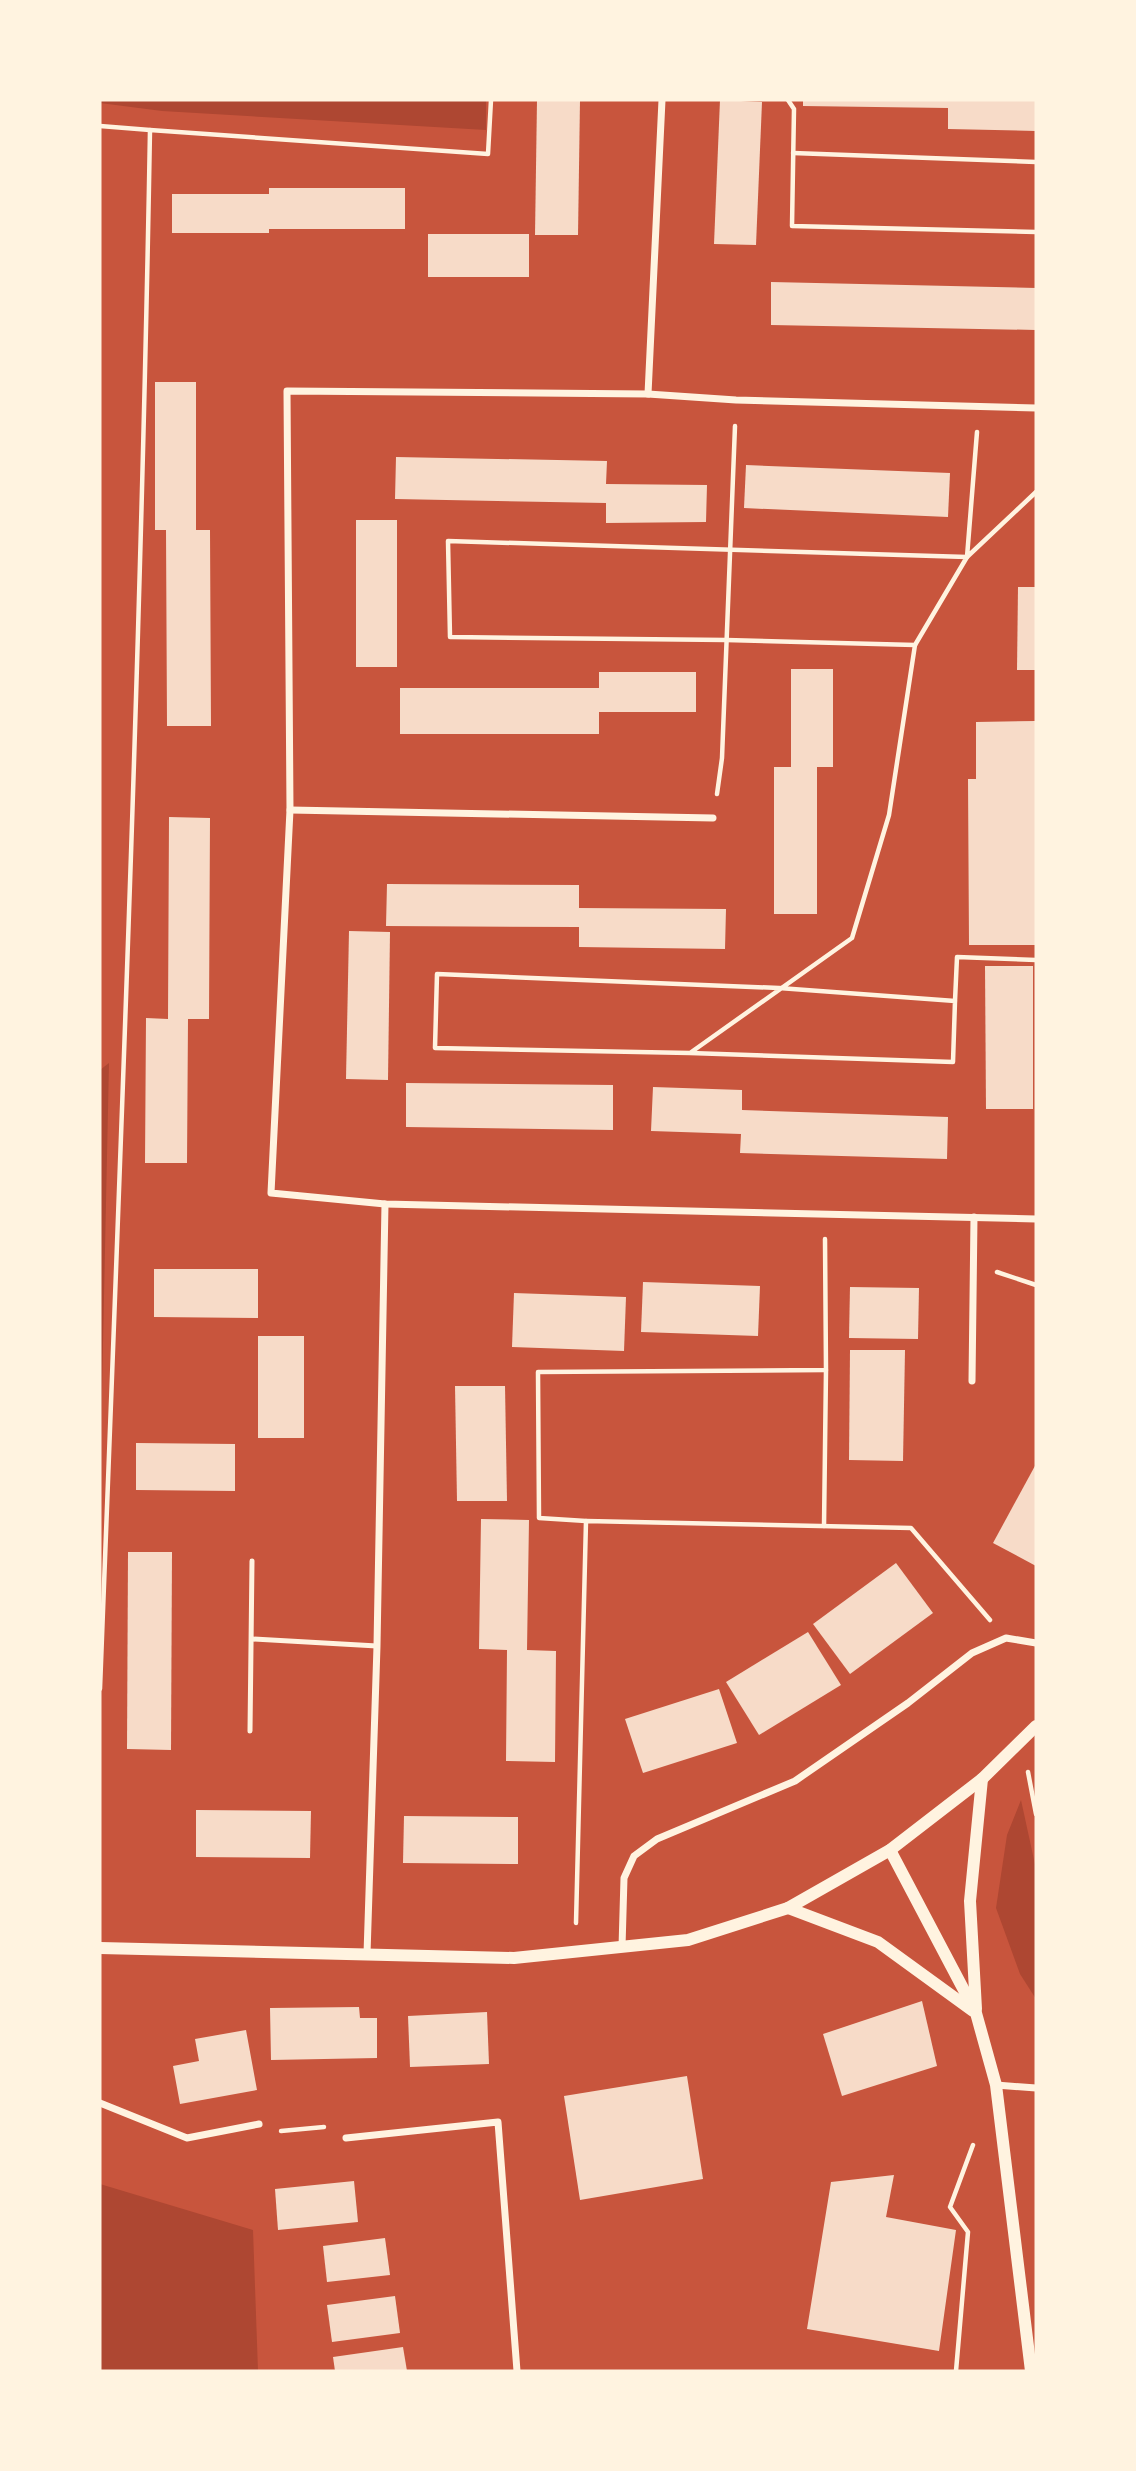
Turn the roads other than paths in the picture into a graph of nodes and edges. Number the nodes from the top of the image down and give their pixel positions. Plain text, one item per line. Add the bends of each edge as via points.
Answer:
1 (662, 100) edge
2 (648, 394) junction
3 (1036, 408) edge
4 (290, 810) junction
5 (713, 818) road end
6 (386, 1204) junction
7 (974, 1217) junction
8 (1036, 1219) edge
9 (972, 1381) dead end
10 (252, 1561) dead end
11 (251, 1639) junction
12 (1036, 1643) edge
13 (377, 1646) junction
14 (1036, 1726) edge
15 (250, 1731) dead end
16 (982, 1779) junction
17 (890, 1850) junction
18 (788, 1908) junction
19 (622, 1947) junction
20 (100, 1948) edge
21 (367, 1954) junction
22 (976, 2013) junction
23 (996, 2085) junction
24 (1036, 2088) edge
25 (100, 2103) edge
26 (259, 2124) road end
27 (346, 2138) road end
28 (517, 2371) edge
29 (1031, 2371) edge

1 - 2 street
2 - 3 street
2 - 4 street via 287,391
4 - 5 street
4 - 6 street via 271,1193
6 - 7 street
6 - 13 street
7 - 8 street
7 - 9 street
10 - 11 lane
11 - 13 lane
11 - 15 lane
12 - 19 street via 1006,1638 972,1653 795,1781 657,1839 634,1856 624,1878
13 - 21 street
14 - 16 street
16 - 17 street
16 - 22 street via 970,1901
17 - 18 street
17 - 22 street
18 - 19 street via 688,1940
18 - 22 street via 878,1942
19 - 21 street via 514,1958
20 - 21 street
22 - 23 street
23 - 24 street
23 - 29 street
25 - 26 street via 187,2138
27 - 28 street via 498,2122

